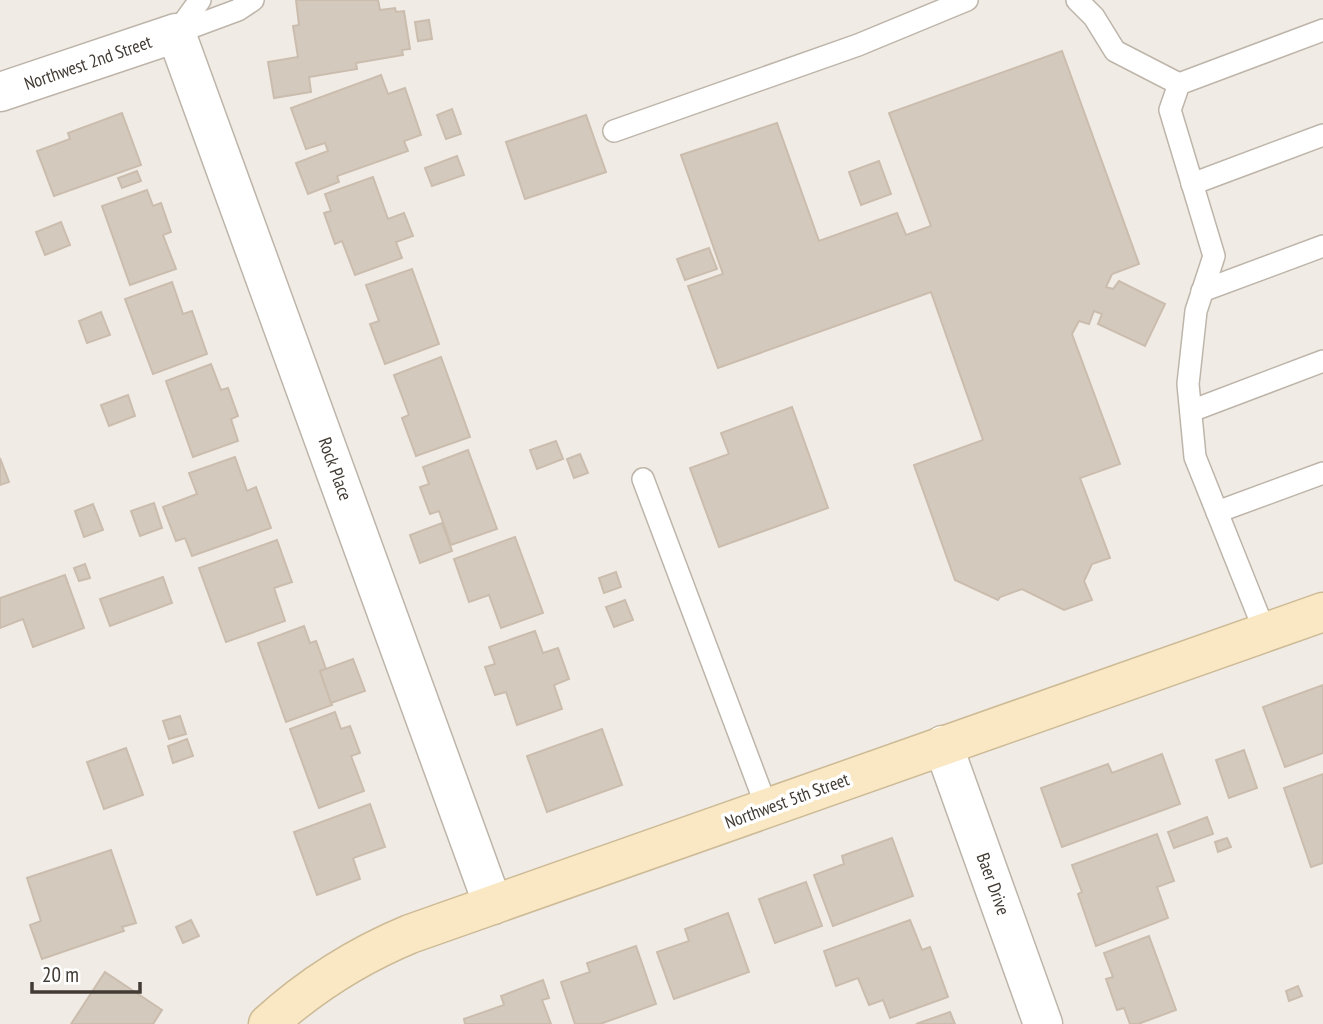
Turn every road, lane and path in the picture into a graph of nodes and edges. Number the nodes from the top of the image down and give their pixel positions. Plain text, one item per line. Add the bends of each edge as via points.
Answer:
1 (200, 0) edge
2 (253, 0) edge
3 (967, 0) edge
4 (1077, 0) edge
5 (1323, 30) edge
6 (176, 33) junction
7 (1179, 85) junction
8 (0, 92) edge
9 (614, 131) dead end
10 (1323, 135) edge
11 (1192, 184) junction
12 (1323, 246) edge
13 (1202, 291) junction
14 (1323, 360) edge
15 (1191, 411) junction
16 (1323, 472) edge
17 (643, 479) dead end
18 (1217, 512) junction
19 (1323, 612) edge
20 (1265, 632) junction
21 (943, 745) junction
22 (767, 808) junction
23 (493, 905) junction
24 (268, 1024) edge
25 (1042, 1024) edge

1 - 6 lane
2 - 6 lane
3 - 9 lane via 858,45
4 - 7 lane via 1115,51
5 - 7 lane
6 - 8 street, Northwest 2nd Street
6 - 23 street, Rock Place
7 - 11 lane via 1170,110
10 - 11 lane
11 - 13 lane via 1214,256
12 - 13 lane
13 - 15 lane via 1188,384
14 - 15 lane
15 - 18 lane via 1195,457
16 - 18 lane
17 - 22 lane
18 - 20 lane
19 - 20 street, Northwest 5th Street
20 - 21 street, Northwest 5th Street
21 - 22 street, Northwest 5th Street
21 - 25 street, Baer Drive
22 - 23 street, Northwest 5th Street
23 - 24 street, Northwest 5th Street via 383,945 340,968

